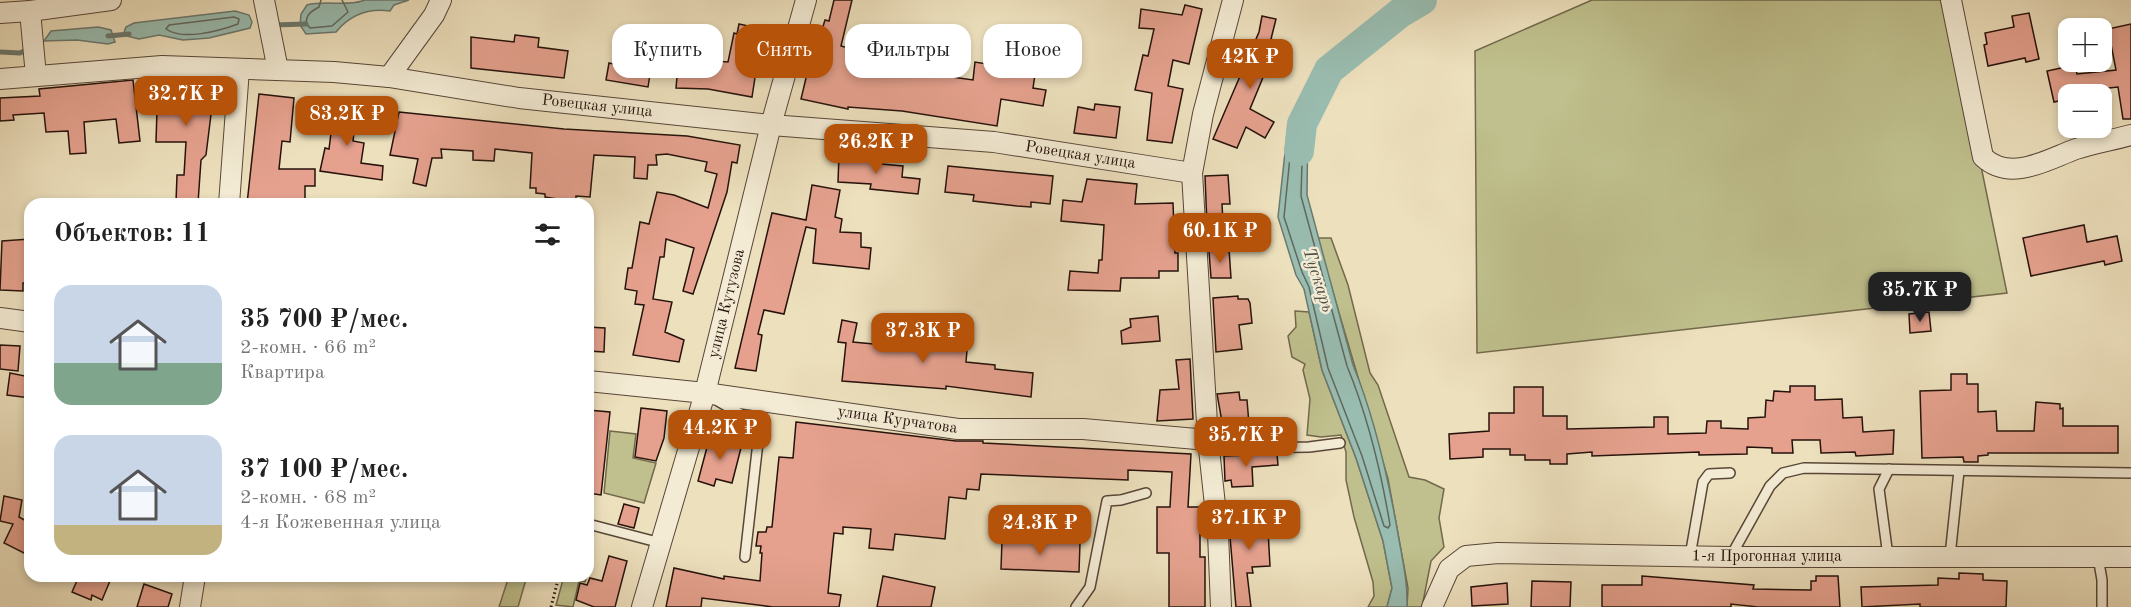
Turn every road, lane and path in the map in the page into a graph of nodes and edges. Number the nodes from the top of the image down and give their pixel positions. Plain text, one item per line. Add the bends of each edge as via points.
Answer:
1 (111, 0) edge
2 (264, 0) edge
3 (441, 0) edge
4 (806, 0) edge
5 (1233, 0) edge
6 (1951, 0) edge
7 (30, 11) junction
8 (0, 13) edge
9 (239, 69) junction
10 (278, 70) junction
11 (36, 76) junction
12 (389, 77) junction
13 (0, 79) edge
14 (771, 125) junction
15 (2131, 135) edge
16 (1192, 173) junction
17 (229, 198) edge
18 (0, 318) edge
19 (24, 321) edge
20 (594, 382) edge
21 (705, 393) junction
22 (1340, 443) dead end
23 (1208, 444) junction
24 (1889, 470) junction
25 (1959, 471) junction
26 (1730, 473) dead end
27 (2131, 473) edge
28 (1146, 493) dead end
29 (594, 526) edge
30 (661, 543) junction
31 (1690, 556) junction
32 (1888, 556) junction
33 (1950, 556) junction
34 (745, 557) dead end
35 (1730, 557) junction
36 (2098, 557) junction
37 (2131, 557) edge
38 (194, 582) edge
39 (557, 582) edge
40 (190, 607) edge
41 (551, 607) edge
42 (642, 607) edge
43 (1076, 607) edge
44 (1221, 607) edge
45 (1432, 607) edge
46 (2102, 607) edge

1 - 7 street
2 - 10 street
3 - 12 street
4 - 14 street, улица Кутузова
5 - 16 street
6 - 15 street via 1983,157 2001,168 2026,168
7 - 8 street
7 - 11 street
9 - 10 street, Ровецкая улица
9 - 11 street, Ровецкая улица via 162,66
9 - 17 street
10 - 12 street, Ровецкая улица
11 - 13 street, Ровецкая улица
12 - 14 street, Ровецкая улица via 519,98
14 - 16 street, Ровецкая улица via 994,142
14 - 21 street, улица Кутузова
16 - 23 street
18 - 19 street
20 - 21 street, улица Курчатова
21 - 23 street, улица Курчатова via 958,429 1083,429
21 - 30 street, улица Кутузова
21 - 34 lane via 744,416 758,442
22 - 23 lane via 1309,447
23 - 44 street
24 - 25 lane
24 - 32 lane via 1879,489
24 - 35 lane via 1804,468 1783,473 1770,486
25 - 27 lane
25 - 33 lane
26 - 31 lane via 1709,474 1703,482
28 - 43 lane via 1107,501 1090,587
29 - 30 lane
30 - 42 street, улица Кутузова
31 - 35 street, 1-я Прогонная улица
31 - 45 street, 1-я Прогонная улица via 1466,556 1449,569
32 - 33 street, 1-я Прогонная улица
32 - 35 street, 1-я Прогонная улица
33 - 36 street, 1-я Прогонная улица
36 - 37 street, 1-я Прогонная улица
36 - 46 lane
38 - 40 street
39 - 41 path

